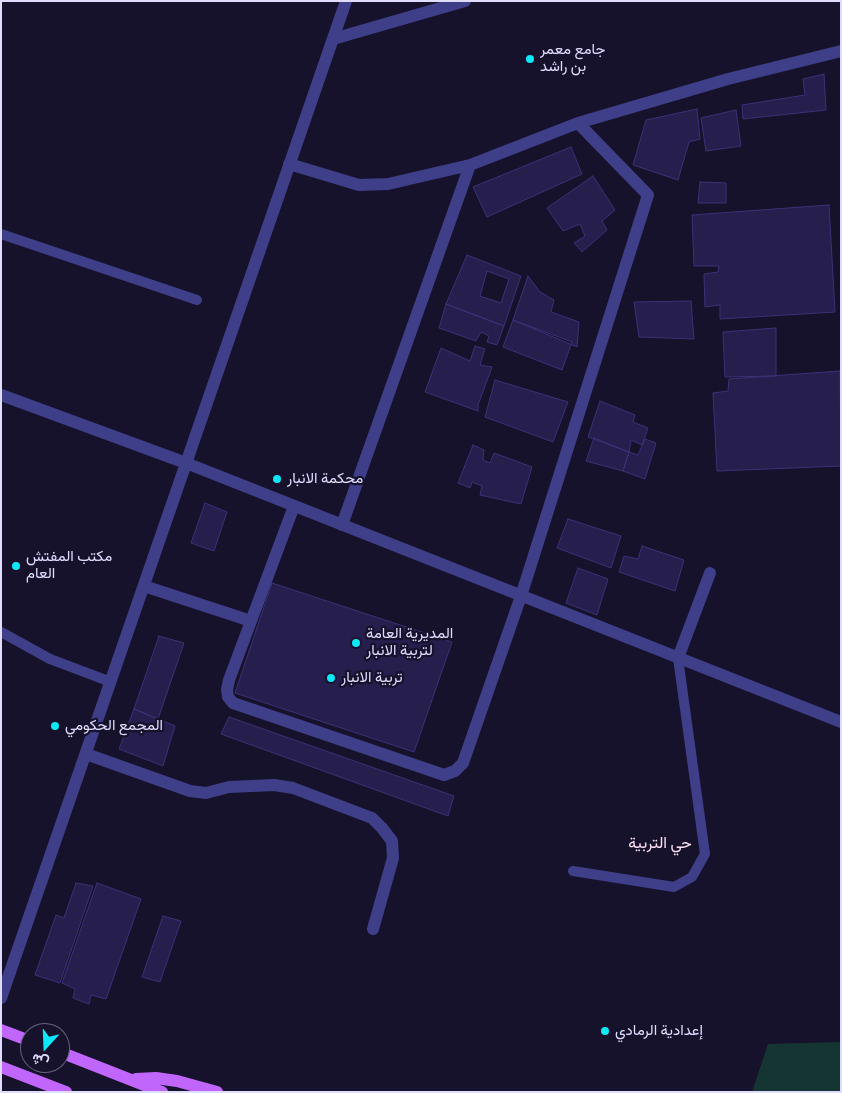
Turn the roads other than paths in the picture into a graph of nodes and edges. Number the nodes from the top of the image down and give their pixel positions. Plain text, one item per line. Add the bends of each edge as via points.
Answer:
1 (346, 1) edge
2 (465, 1) edge
3 (333, 39) junction
4 (841, 51) edge
5 (578, 123) junction
6 (289, 164) junction
7 (470, 165) junction
8 (1, 234) edge
9 (197, 300) dead end
10 (1, 395) edge
11 (186, 463) junction
12 (294, 506) junction
13 (342, 525) junction
14 (710, 573) dead end
15 (144, 586) junction
16 (521, 596) junction
17 (251, 621) junction
18 (1, 632) edge
19 (678, 658) junction
20 (111, 682) junction
21 (841, 722) edge
22 (86, 754) junction
23 (573, 871) dead end
24 (373, 929) dead end
25 (1, 998) edge
26 (1, 1030) edge
27 (20, 1037) edge
28 (70, 1056) edge
29 (1, 1067) edge
30 (130, 1079) junction
31 (40, 1083) junction
32 (56, 1092) edge
33 (66, 1092) edge
34 (162, 1092) edge
35 (217, 1092) edge

1 - 3 street
2 - 3 street
3 - 6 street
4 - 5 street via 728,79
5 - 7 street
5 - 16 street via 648,195
6 - 7 street via 358,185 388,184
6 - 11 street
7 - 13 street
8 - 9 lane
10 - 11 street
11 - 12 street
11 - 15 street
12 - 13 street
12 - 17 street
13 - 16 street
14 - 19 street
15 - 17 street
15 - 20 street
16 - 17 street via 463,762 455,771 444,775 233,703 228,697 229,680
16 - 19 street
18 - 20 lane via 50,659
19 - 21 street
19 - 23 lane via 705,854 692,876 674,887
20 - 22 street
22 - 24 street via 190,791 206,793 229,787 274,785 293,788 372,818 392,841 393,858
22 - 25 street
26 - 27 main road
28 - 30 main road
29 - 31 main road
30 - 34 main road
30 - 35 main road via 163,1079
31 - 32 main road
31 - 33 main road

